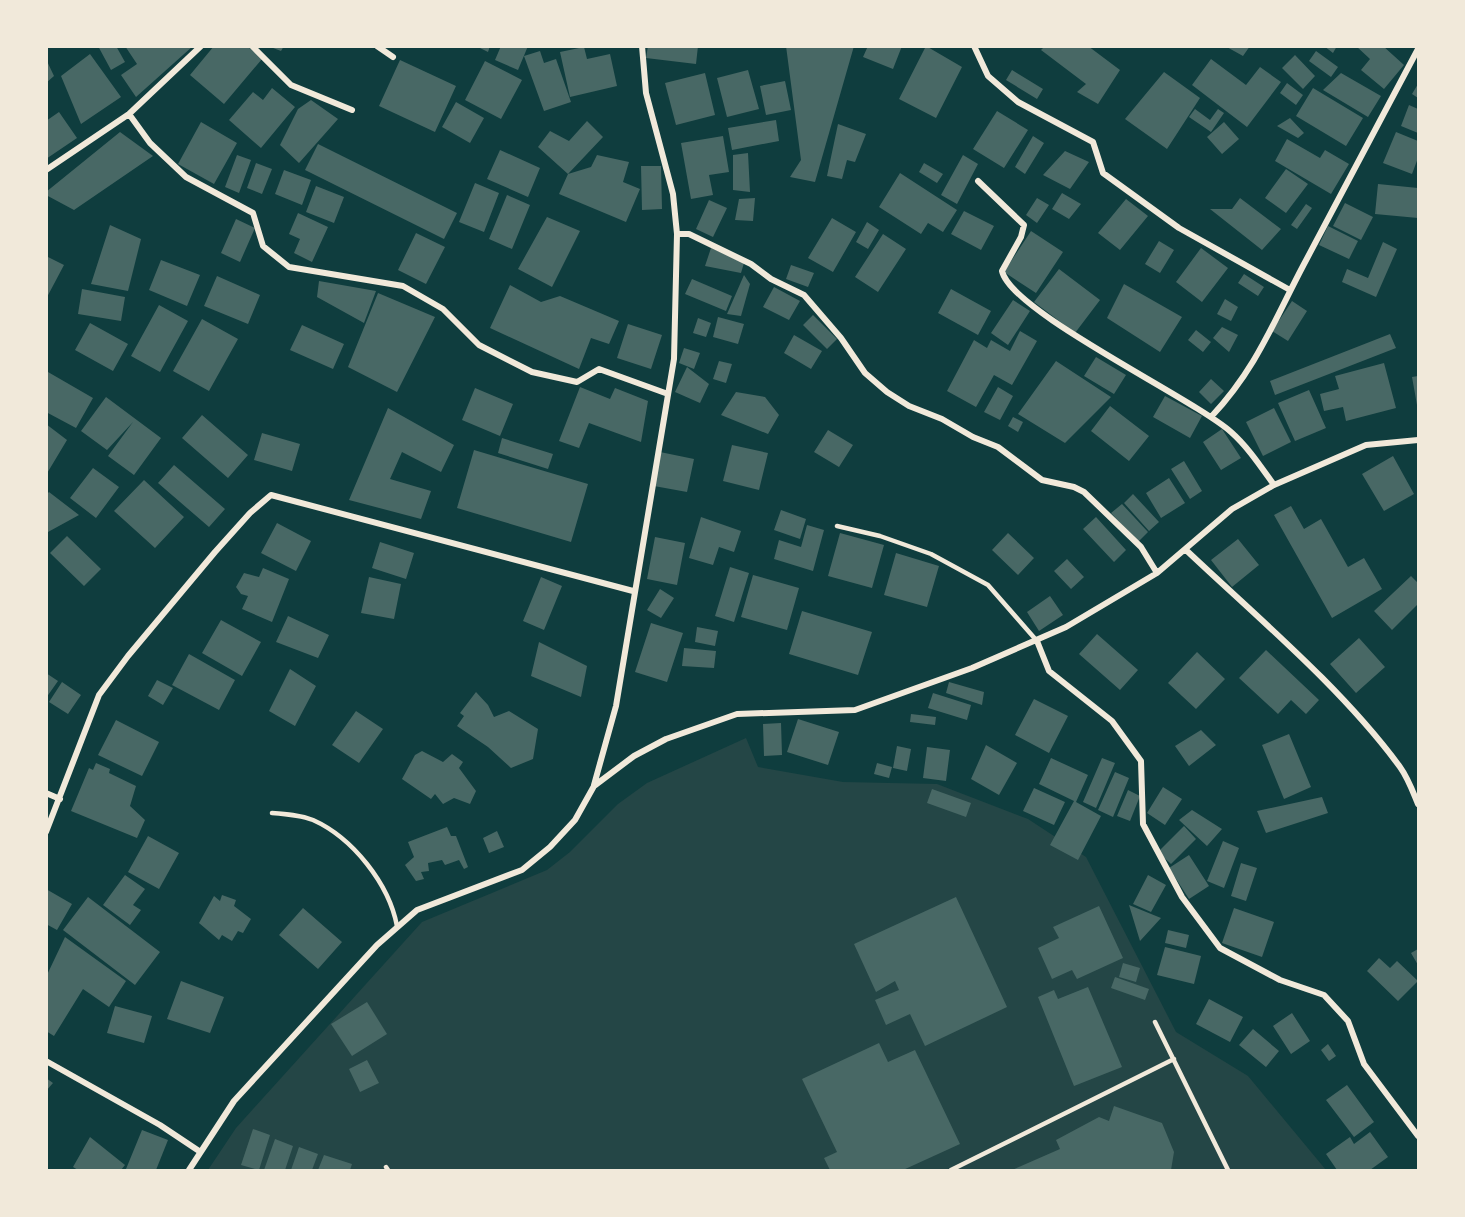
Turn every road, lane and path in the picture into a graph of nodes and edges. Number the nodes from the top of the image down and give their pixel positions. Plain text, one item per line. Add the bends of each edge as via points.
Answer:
1 (201, 46) edge
2 (252, 46) edge
3 (377, 46) edge
4 (642, 46) edge
5 (974, 46) edge
6 (1419, 49) edge
7 (393, 57) dead end
8 (352, 110) dead end
9 (129, 114) junction
10 (46, 170) edge
11 (978, 181) dead end
12 (677, 234) junction
13 (1290, 290) junction
14 (668, 394) junction
15 (1210, 417) junction
16 (1419, 440) edge
17 (1274, 485) junction
18 (837, 526) dead end
19 (1186, 550) junction
20 (1157, 573) junction
21 (633, 591) junction
22 (1037, 641) junction
23 (594, 786) junction
24 (46, 793) edge
25 (60, 799) junction
26 (1419, 804) edge
27 (272, 813) dead end
28 (46, 832) edge
29 (397, 926) junction
30 (1155, 1022) dead end
31 (1174, 1059) junction
32 (46, 1061) edge
33 (1419, 1136) edge
34 (199, 1151) junction
35 (189, 1170) edge
36 (951, 1170) edge
37 (1228, 1170) edge

1 - 9 street
2 - 8 street via 291,85
3 - 7 street
4 - 12 street via 646,93 673,194
5 - 13 street via 988,76 1018,102 1093,142 1103,173 1179,228
6 - 13 street
9 - 10 street
9 - 14 street via 150,143 186,177 254,213 263,246 289,267 404,286 443,309 479,345 532,372 577,382 599,369
11 - 15 street via 1024,225 1002,271 1008,284 1069,332
12 - 14 street via 674,359
12 - 20 street via 689,234 804,295 865,373 887,392 998,447 1042,480 1084,492 1141,547
13 - 15 street via 1252,366
14 - 21 street
15 - 17 street via 1246,447
16 - 17 street via 1366,445
17 - 19 street via 1232,509
18 - 22 lane via 931,554 988,585
19 - 20 street
19 - 26 street via 1298,653 1344,702 1401,769
20 - 22 street
21 - 23 street via 616,706
21 - 25 street via 271,495 215,552 99,695
22 - 23 street via 855,710 737,714 666,739 634,756
22 - 33 street via 1049,671 1112,721 1141,760 1143,824 1182,897 1220,948 1280,980 1324,995 1348,1021 1364,1065
23 - 29 street via 575,820 522,870 417,910
24 - 25 street
25 - 28 street
27 - 29 lane via 312,820 350,845 384,891
29 - 34 street via 234,1101
30 - 31 lane
31 - 36 lane
31 - 37 lane
32 - 34 street
34 - 35 street

